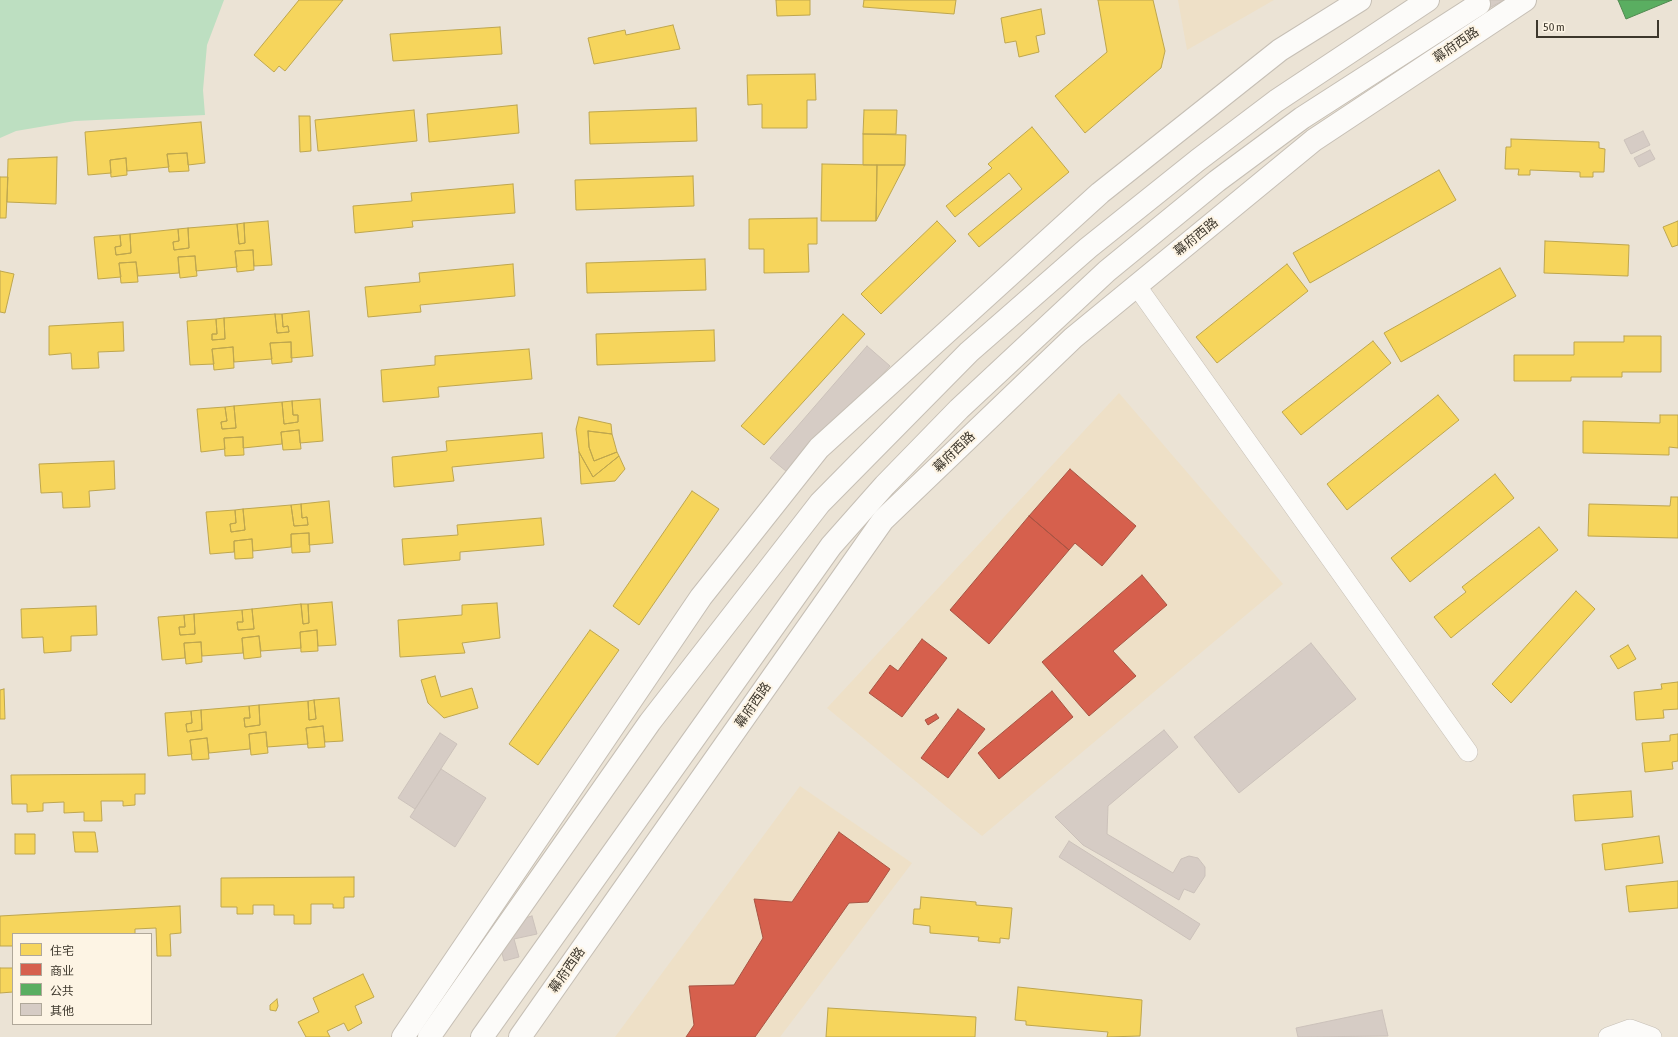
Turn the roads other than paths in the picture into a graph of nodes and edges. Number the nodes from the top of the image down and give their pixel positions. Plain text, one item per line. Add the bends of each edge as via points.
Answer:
1 (1360, 0) edge
2 (1428, 0) edge
3 (1525, 0) edge
4 (1479, 4) dead end
5 (1136, 285) junction
6 (1468, 752) dead end
7 (403, 1037) edge
8 (429, 1037) edge
9 (482, 1037) edge
10 (520, 1037) edge
11 (1608, 1037) edge
12 (1652, 1037) edge

1 - 7 main road via 1280,50 1100,193 819,448 701,597
2 - 8 main road via 1276,101 1088,248 968,352 820,503 650,722
3 - 5 main road, 幕府西路 via 1314,140
4 - 9 main road, 幕府西路 via 1302,118 1211,186 1107,271 959,410 885,485 830,546
5 - 6 street
5 - 10 main road, 幕府西路 via 1072,338 883,520
11 - 12 street via 1630,1030

